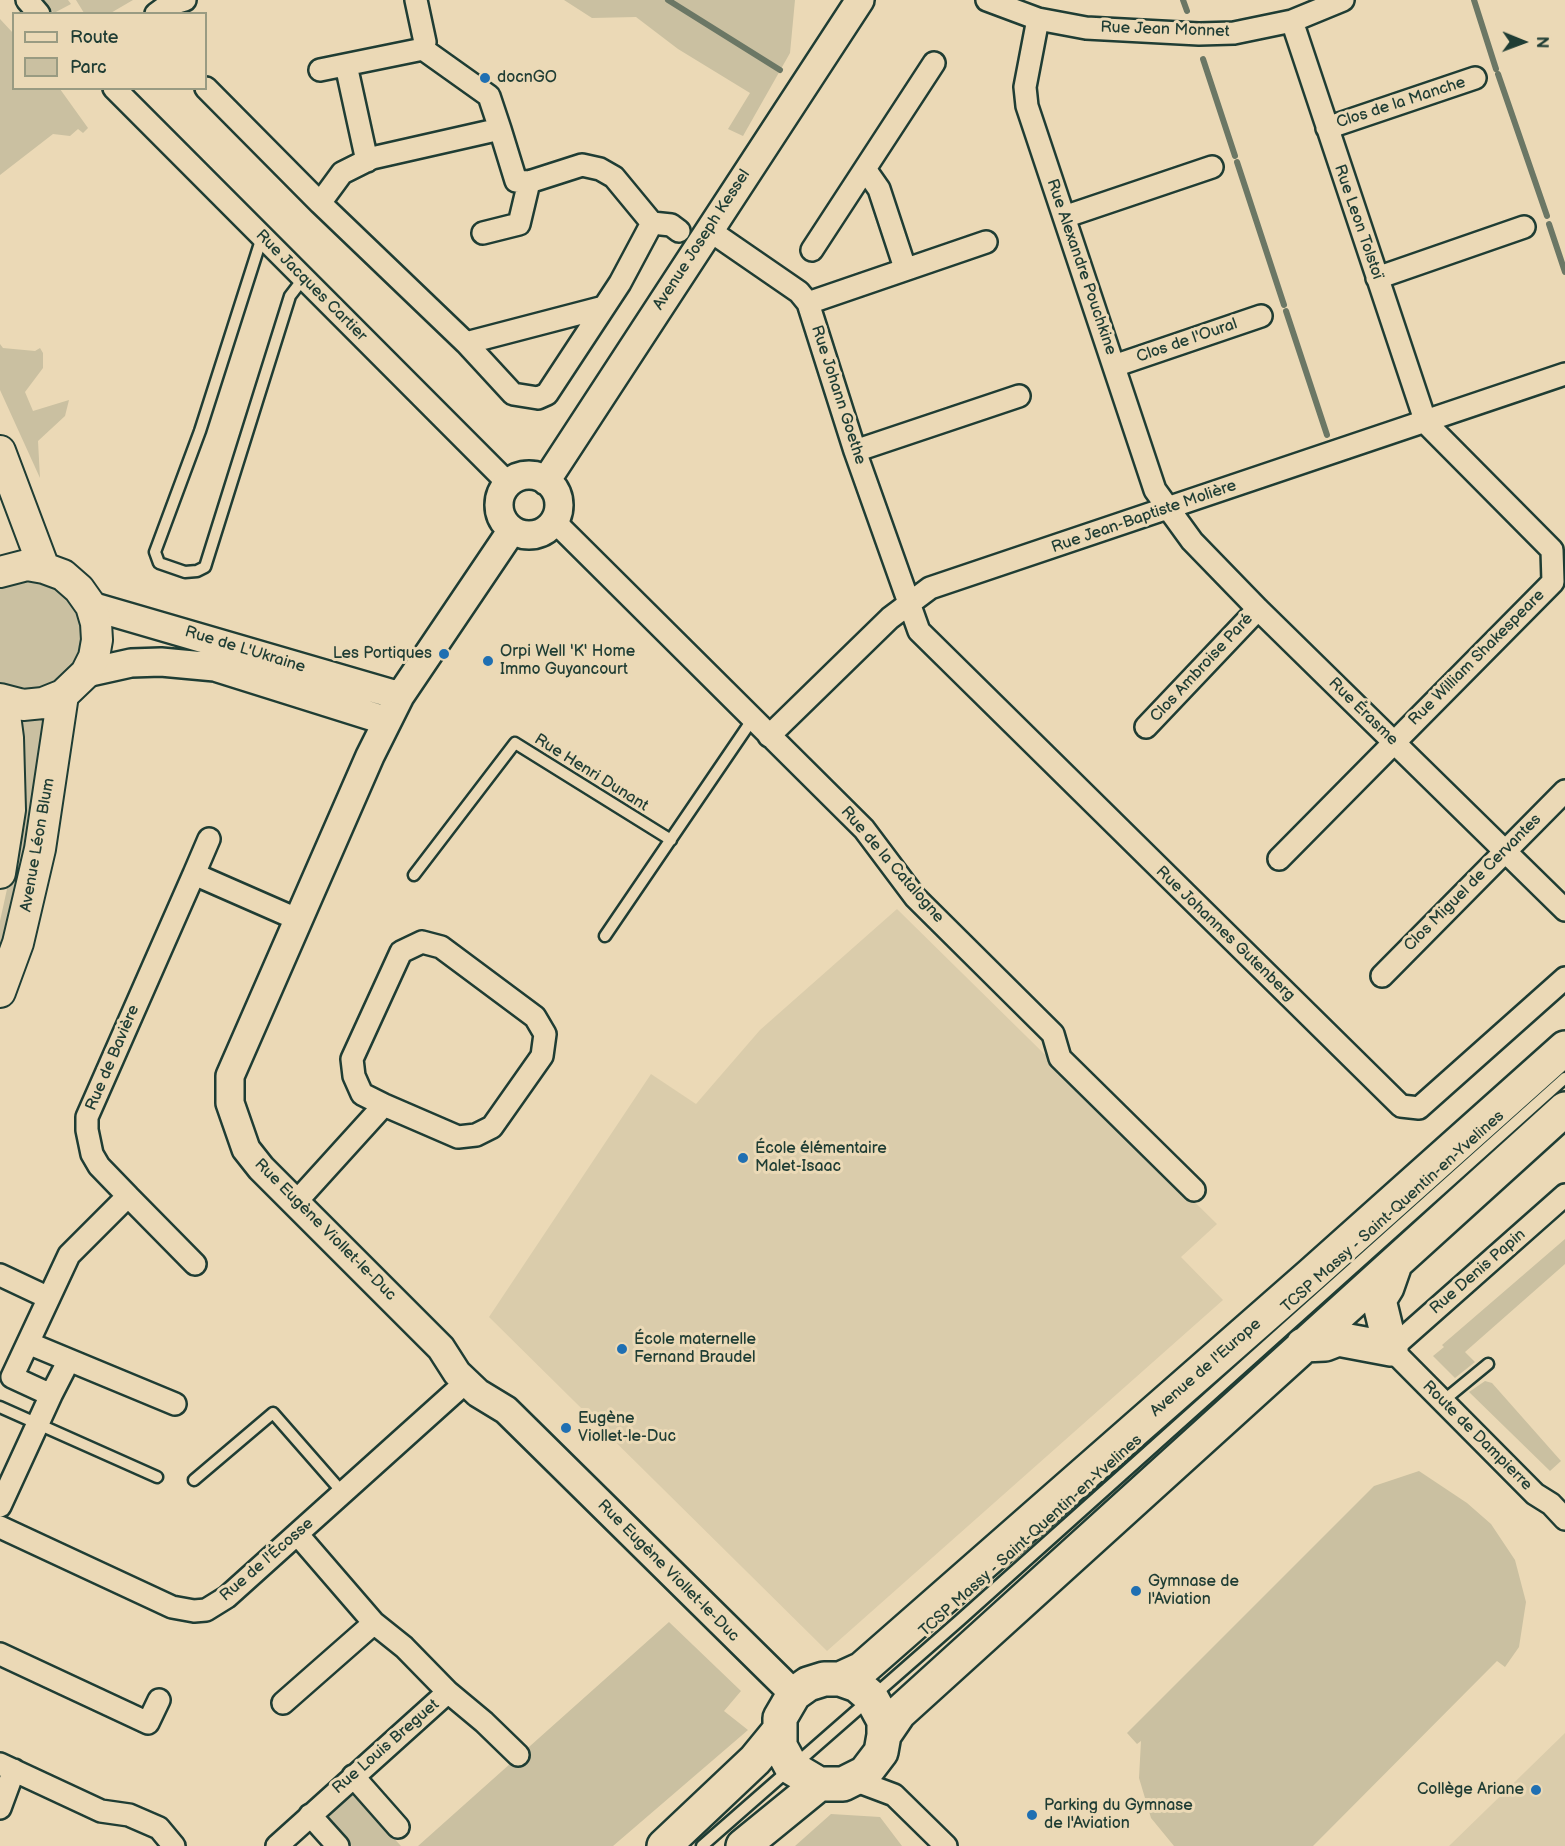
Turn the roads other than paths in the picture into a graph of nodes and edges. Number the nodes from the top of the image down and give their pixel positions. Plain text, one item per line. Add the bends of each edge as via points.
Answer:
1 (27, 0) edge
2 (185, 0) edge
3 (416, 0) edge
4 (860, 0) edge
5 (987, 0) edge
6 (1343, 0) edge
7 (37, 12) edge
8 (159, 12) edge
9 (1038, 20) junction
10 (1292, 21) junction
11 (423, 50) junction
12 (934, 63) dead end
13 (346, 65) junction
14 (320, 70) dead end
15 (1475, 78) dead end
16 (207, 89) edge
17 (116, 90) edge
18 (1327, 128) junction
19 (500, 129) junction
20 (367, 161) junction
21 (1212, 167) dead end
22 (865, 169) junction
23 (529, 182) junction
24 (320, 203) junction
25 (1064, 217) junction
26 (652, 223) junction
27 (1524, 227) dead end
28 (483, 233) dead end
29 (696, 235) junction
30 (262, 237) junction
31 (986, 242) dead end
32 (812, 250) dead end
33 (906, 268) junction
34 (1377, 278) junction
35 (303, 279) junction
36 (808, 303) junction
37 (604, 307) junction
38 (1261, 316) dead end
39 (466, 343) junction
40 (1114, 366) junction
41 (1565, 374) edge
42 (1019, 396) dead end
43 (1426, 423) junction
44 (0, 451) edge
45 (855, 451) junction
46 (546, 481) junction
47 (508, 483) junction
48 (1168, 508) junction
49 (554, 521) junction
50 (512, 530) junction
51 (44, 568) junction
52 (0, 572) edge
53 (909, 604) junction
54 (91, 606) junction
55 (1258, 609) junction
56 (86, 673) junction
57 (63, 695) junction
58 (400, 696) junction
59 (1, 700) edge
60 (752, 720) junction
61 (387, 721) junction
62 (1146, 727) dead end
63 (769, 736) junction
64 (1393, 742) junction
65 (1565, 790) edge
66 (209, 839) dead end
67 (671, 840) junction
68 (1505, 851) junction
69 (1279, 860) dead end
70 (0, 873) edge
71 (194, 874) junction
72 (414, 875) dead end
73 (1565, 910) edge
74 (299, 920) junction
75 (605, 936) dead end
76 (1382, 976) dead end
77 (1565, 978) edge
78 (0, 992) edge
79 (1565, 1048) edge
80 (1565, 1078) edge
81 (384, 1105) junction
82 (1565, 1109) edge
83 (1194, 1190) dead end
84 (1565, 1195) edge
85 (128, 1196) junction
86 (296, 1202) junction
87 (195, 1264) dead end
88 (1395, 1264) junction
89 (0, 1275) edge
90 (49, 1298) junction
91 (28, 1343) junction
92 (1303, 1345) junction
93 (1391, 1349) junction
94 (69, 1360) junction
95 (1488, 1364) dead end
96 (466, 1382) junction
97 (51, 1395) junction
98 (1443, 1401) junction
99 (175, 1404) dead end
100 (0, 1407) edge
101 (38, 1423) junction
102 (157, 1477) dead end
103 (194, 1480) dead end
104 (343, 1493) junction
105 (0, 1506) edge
106 (1559, 1507) edge
107 (0, 1527) edge
108 (298, 1535) junction
109 (374, 1623) junction
110 (0, 1654) edge
111 (840, 1679) junction
112 (448, 1692) junction
113 (794, 1694) junction
114 (871, 1697) junction
115 (159, 1700) dead end
116 (283, 1703) dead end
117 (778, 1732) junction
118 (883, 1743) junction
119 (518, 1755) dead end
120 (7, 1767) edge
121 (352, 1776) junction
122 (806, 1776) junction
123 (854, 1780) junction
124 (894, 1795) junction
125 (0, 1808) edge
126 (310, 1815) junction
127 (398, 1827) dead end
128 (174, 1846) edge
129 (277, 1846) edge
130 (338, 1846) edge
131 (664, 1846) edge
132 (702, 1846) edge
133 (743, 1846) edge
134 (946, 1846) edge

1 - 7 street
2 - 8 street
3 - 11 street via 425,42
4 - 29 street, Avenue Joseph Kessel
5 - 9 street, Rue Jean Monnet
6 - 10 street, Rue Jean Monnet
9 - 10 street, Rue Jean Monnet via 1134,33 1199,34 1234,33
9 - 25 street, Rue Alexandre Pouchkine via 1025,87 1027,106
10 - 18 street, Rue Leon Tolstoï
11 - 13 street
11 - 19 street via 489,96
12 - 22 street
13 - 14 street
13 - 20 street
15 - 18 street, Clos de la Manche
16 - 24 street
17 - 30 street, Rue Jacques Cartier
18 - 34 street, Rue Leon Tolstoï
19 - 20 street
19 - 23 street via 516,181
20 - 24 street via 342,173
21 - 25 street
22 - 32 street
22 - 33 street via 879,189
23 - 26 street via 572,166 600,169 629,192
23 - 28 street via 519,224
24 - 39 street
25 - 40 street, Rue Alexandre Pouchkine
26 - 29 street, Rue Johann Goethe via 671,225
26 - 37 street
27 - 34 street
29 - 36 street, Rue Johann Goethe via 799,292
29 - 46 street, Avenue Joseph Kessel
30 - 35 street, Rue Jacques Cartier
30 - 35 lane via 200,431 155,552 159,563 185,572 205,567 290,296
31 - 33 street
33 - 36 street
34 - 43 street, Rue Leon Tolstoï
35 - 47 street, Rue Jacques Cartier
36 - 45 street, Rue Johann Goethe
37 - 39 street
37 - 39 street via 548,394 538,398 513,394
38 - 40 street, Clos de l'Oural
40 - 48 street, Rue Alexandre Pouchkine via 1155,490
41 - 43 street, Rue Jean-Baptiste Molière
42 - 45 street
43 - 48 street, Rue Jean-Baptiste Molière
43 - 64 street, Rue William Shakespeare via 1552,550 1553,582
44 - 51 main road
45 - 53 street, Rue Johann Goethe
46 - 47 street via 530,475
46 - 49 street via 553,487 558,504
47 - 50 street via 499,499 499,508
48 - 53 street, Rue Jean-Baptiste Molière via 930,588
48 - 55 street, Rue Érasme via 1192,541
49 - 50 street via 530,535
49 - 60 street, Rue de la Catalogne
50 - 58 street, Rue Eugène Viollet-le-Duc
51 - 52 main road via 27,565
51 - 54 main road via 63,575 79,588
53 - 63 street, Rue Jean-Baptiste Molière
53 - 77 street, Rue Johannes Gutenberg via 919,631 1401,1106 1419,1108
54 - 56 main road via 97,640
54 - 58 street, Rue de L'Ukraine
55 - 62 street, Clos Ambroise Paré
55 - 64 street, Rue Érasme
56 - 57 main road
56 - 61 street, Rue de L'Ukraine via 131,663 215,667
57 - 59 main road via 23,705
57 - 78 main road, Avenue Léon Blum via 40,849 18,943
58 - 61 street, Rue Eugène Viollet-le-Duc
59 - 70 main road, Avenue Léon Blum via 8,738 10,810
60 - 63 street, Rue de la Catalogne
60 - 67 lane
61 - 74 street, Rue Eugène Viollet-le-Duc
63 - 83 street, Rue de la Catalogne via 864,829 915,897 1053,1034 1060,1058
64 - 68 street, Rue Érasme
64 - 69 street, Rue William Shakespeare
65 - 68 street, Clos Miguel de Cervantes
66 - 71 street, Rue de Bavière
67 - 72 lane, Rue Henri Dunant via 515,743
67 - 75 lane
68 - 73 street, Rue Érasme
68 - 76 street, Clos Miguel de Cervantes
71 - 74 street
71 - 85 street, Rue de Bavière via 87,1117 92,1154
74 - 86 street, Rue Eugène Viollet-le-Duc via 230,1076 230,1103 246,1149
79 - 111 main road, Avenue de l'Europe via 862,1669
80 - 114 lane, TCSP Massy - Saint-Quentin-en-Yvelines
81 - 81 street via 458,1137 484,1132 492,1127 542,1056 542,1025 441,947 422,942 411,945 401,952 352,1059 362,1094
81 - 86 street
82 - 88 main road
84 - 93 street, Rue Denis Papin
85 - 87 street, Rue de Bavière
85 - 90 street via 69,1255
86 - 96 street, Rue Eugène Viollet-le-Duc via 441,1348
88 - 92 main road
88 - 93 main road via 1380,1300
89 - 90 street
90 - 91 street
91 - 94 street
91 - 97 street via 12,1377
92 - 93 main road via 1338,1339
92 - 118 main road via 905,1708
93 - 98 street, Route de Dampierre
94 - 97 street
94 - 99 street
95 - 98 lane
96 - 104 street, Rue de l'Écosse
96 - 113 street, Rue Eugène Viollet-le-Duc via 506,1410
97 - 101 street
98 - 106 street, Route de Dampierre via 1535,1494
100 - 101 lane
101 - 102 lane
101 - 105 street
103 - 104 lane via 273,1413
104 - 108 street, Rue de l'Écosse
107 - 108 street, Rue de l'Écosse via 172,1606 194,1611 206,1610 227,1598
108 - 109 street, Rue Louis Breguet
109 - 112 street, Rue Louis Breguet
109 - 116 street
110 - 115 street via 148,1723
111 - 113 main road, Avenue de l'Europe via 808,1684
111 - 114 main road via 857,1685
112 - 119 street
112 - 121 street, Rue Louis Breguet
113 - 117 main road via 785,1705
114 - 118 main road via 881,1715
114 - 122 lane, TCSP Massy - Saint-Quentin-en-Yvelines
117 - 122 main road via 780,1746
117 - 131 main road via 763,1752
118 - 123 main road via 874,1763
118 - 124 street
120 - 125 street
120 - 128 street via 101,1811 129,1815 159,1828
121 - 126 street, Rue Louis Breguet
121 - 127 street
122 - 123 main road via 831,1785
122 - 132 lane, TCSP Massy - Saint-Quentin-en-Yvelines
122 - 133 main road
123 - 124 street
124 - 134 street
126 - 129 street, Rue Louis Breguet
126 - 130 street

